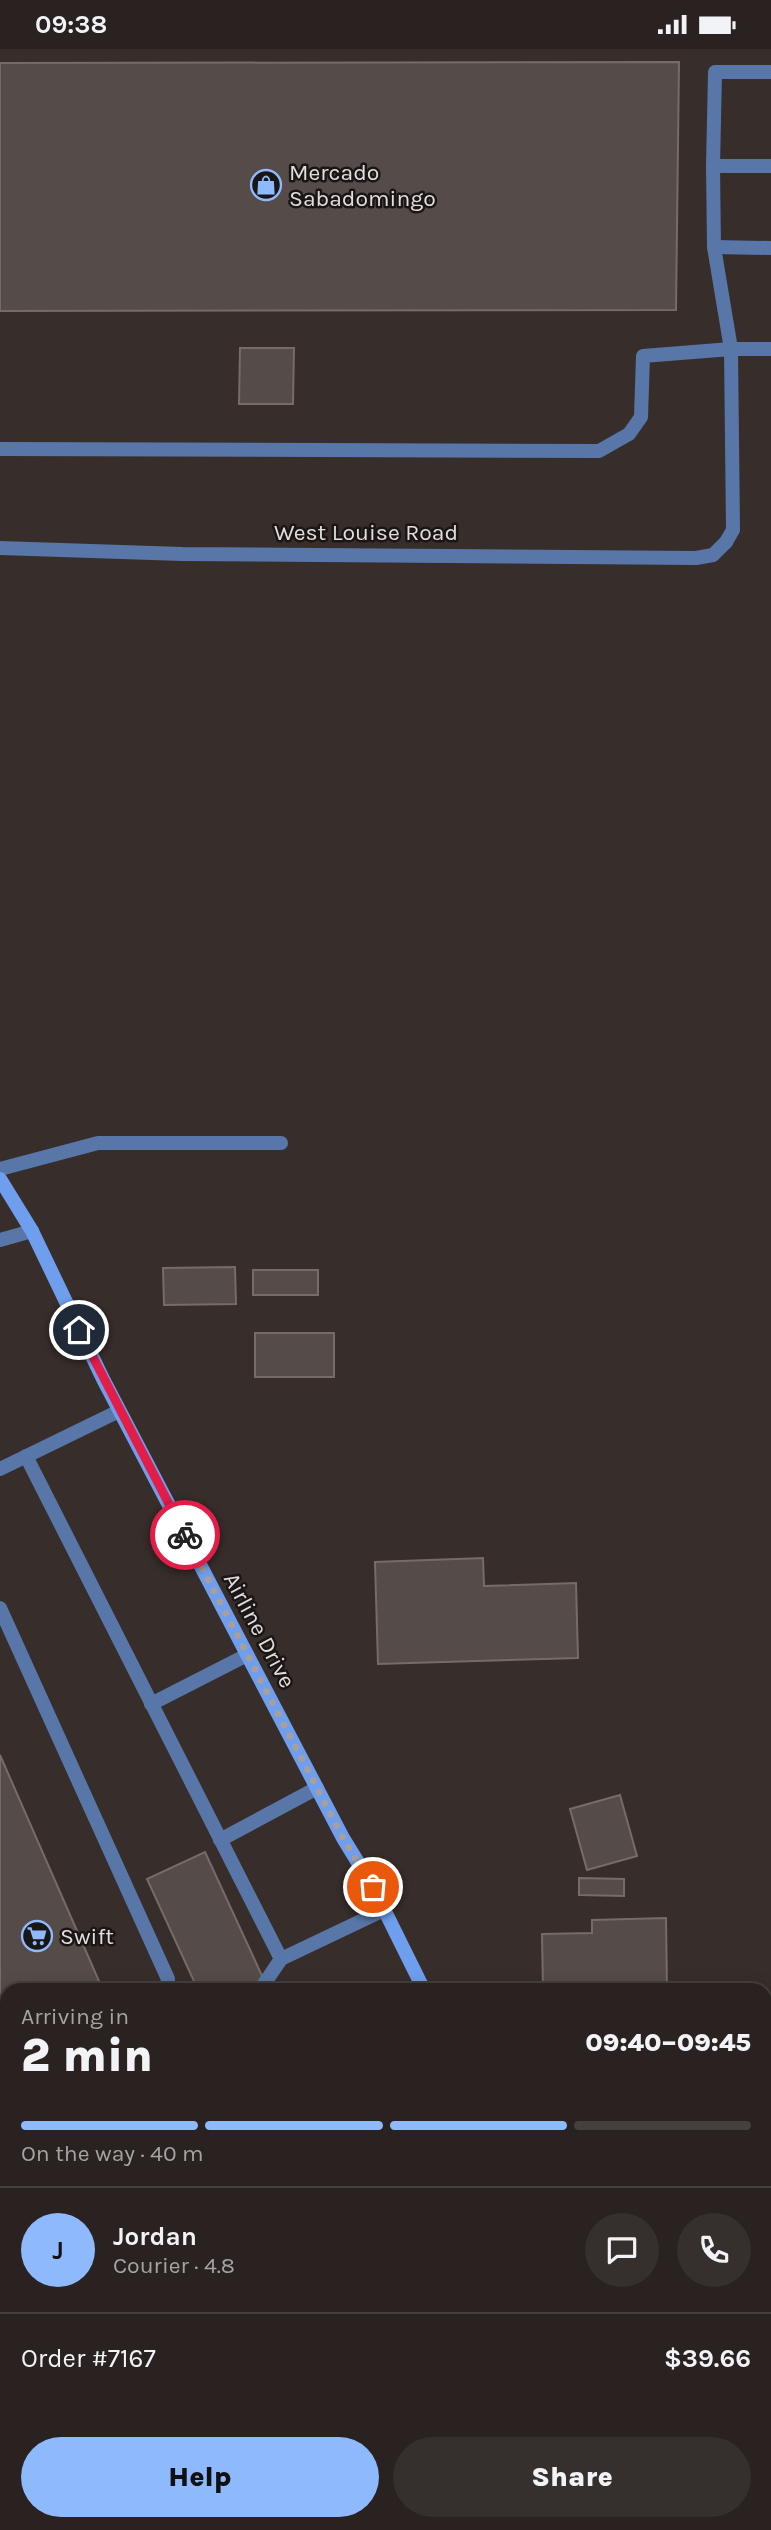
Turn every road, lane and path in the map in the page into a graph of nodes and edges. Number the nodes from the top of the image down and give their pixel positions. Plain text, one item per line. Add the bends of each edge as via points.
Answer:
1 (771, 72) edge
2 (713, 166) junction
3 (771, 166) edge
4 (714, 247) junction
5 (771, 248) edge
6 (731, 349) junction
7 (771, 349) edge
8 (0, 449) edge
9 (0, 548) edge
10 (281, 1143) dead end
11 (0, 1169) edge
12 (0, 1178) edge
13 (32, 1231) junction
14 (0, 1240) edge
15 (120, 1411) junction
16 (26, 1456) junction
17 (0, 1469) edge
18 (0, 1608) edge
19 (247, 1655) junction
20 (151, 1704) junction
21 (317, 1788) junction
22 (220, 1840) junction
23 (384, 1910) junction
24 (281, 1959) junction
25 (167, 1983) edge
26 (265, 1983) edge
27 (420, 1983) edge

1 - 2 street via 715,72
2 - 3 street
2 - 4 street
4 - 5 street
4 - 6 street
6 - 7 street
6 - 8 street via 643,356 641,417 629,434 599,451
6 - 9 street, West Louise Road via 733,530 713,555 182,554
10 - 11 street via 98,1143
12 - 13 main road, Airline Drive
13 - 14 street
13 - 15 main road, Airline Drive
15 - 16 street
15 - 19 main road, Airline Drive
16 - 17 street
16 - 20 street
18 - 25 street
19 - 20 street
19 - 21 main road, Airline Drive
20 - 22 street
21 - 22 street
21 - 23 main road, Airline Drive
22 - 24 street
23 - 24 street
23 - 27 main road, Airline Drive
24 - 26 street

